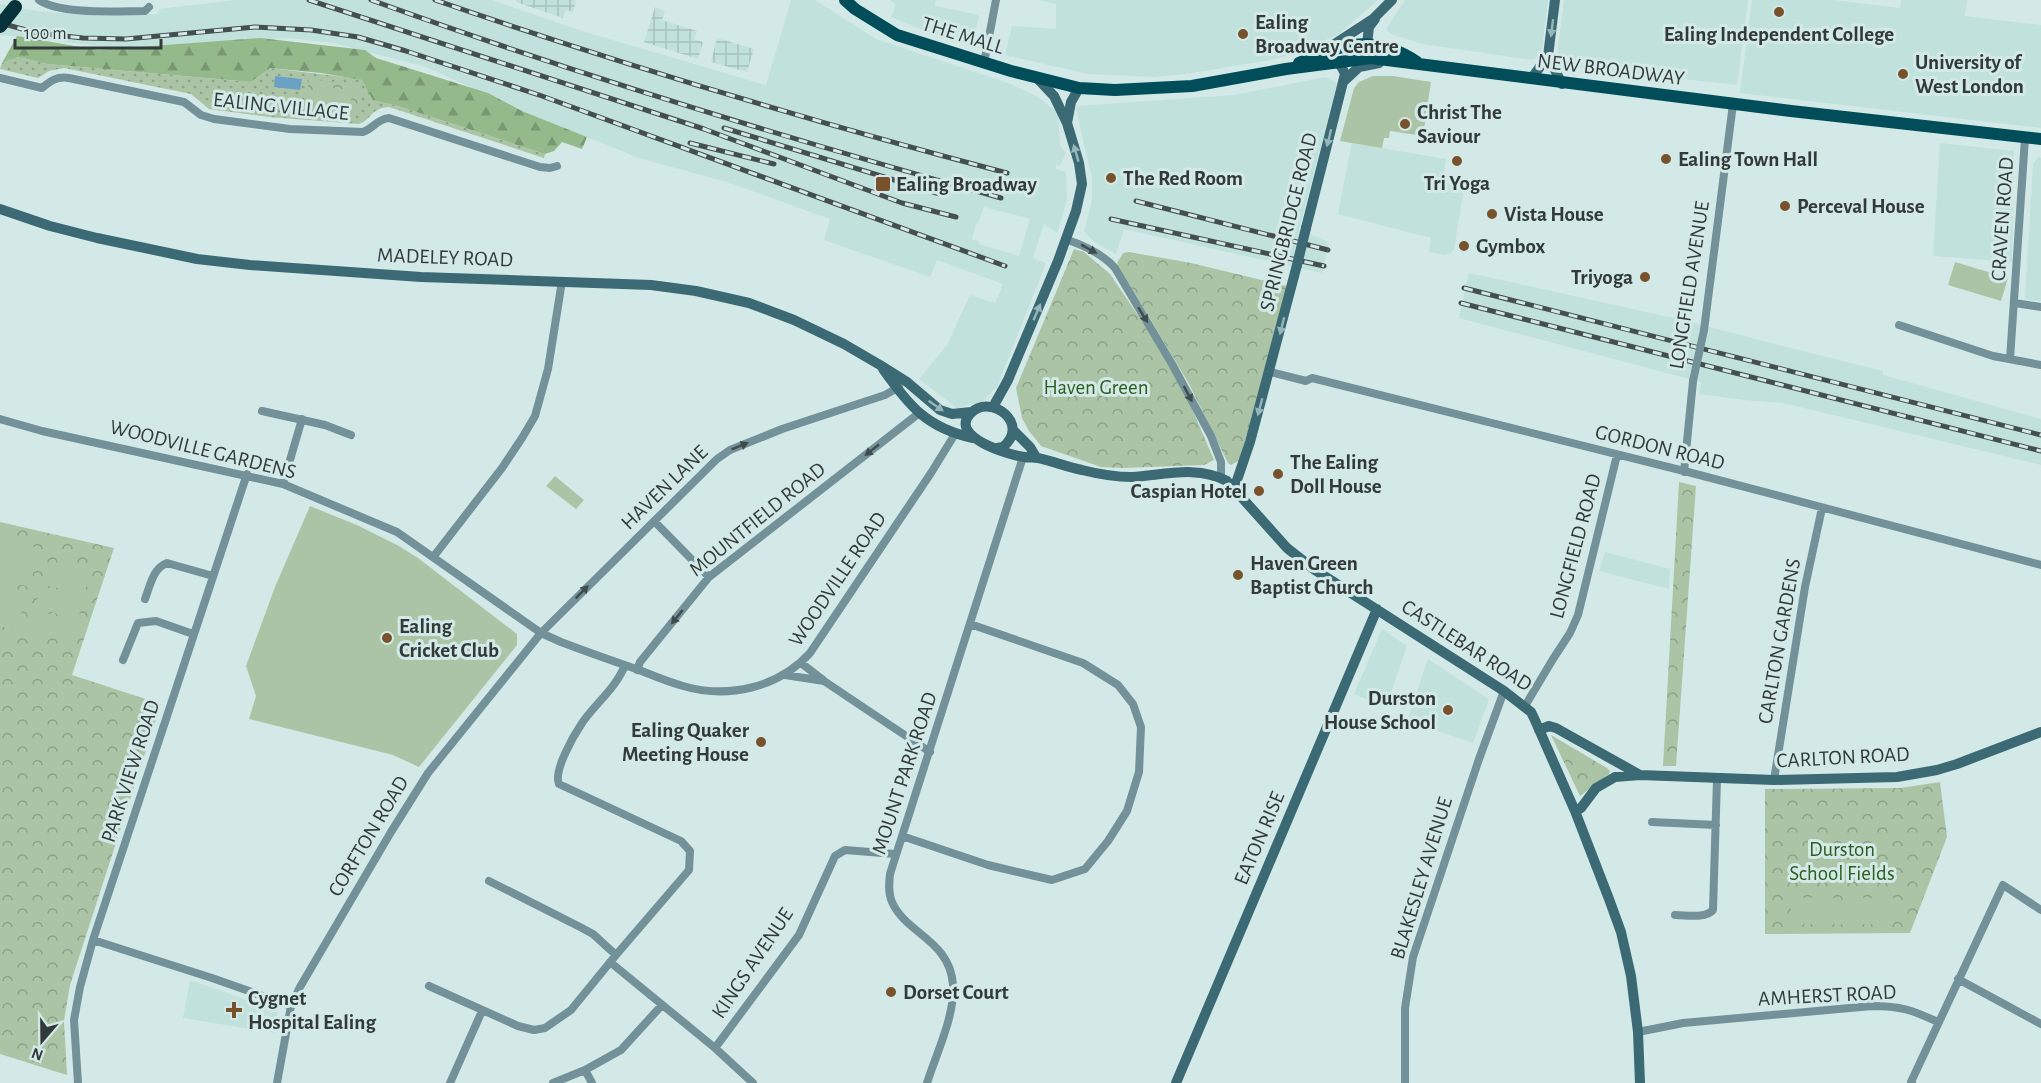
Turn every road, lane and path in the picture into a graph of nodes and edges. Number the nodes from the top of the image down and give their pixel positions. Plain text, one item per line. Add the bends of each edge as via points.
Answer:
1 (39, 0) edge
2 (845, 0) edge
3 (996, 0) edge
4 (1392, 0) edge
5 (1555, 0) edge
6 (15, 7) dead end
7 (149, 7) dead end
8 (1379, 14) junction
9 (0, 26) edge
10 (1367, 44) junction
11 (1319, 54) junction
12 (1548, 56) junction
13 (1388, 59) junction
14 (1338, 62) junction
15 (984, 63) junction
16 (1415, 64) junction
17 (1287, 69) junction
18 (0, 78) edge
19 (1037, 78) junction
20 (1531, 79) junction
21 (1344, 81) junction
22 (1562, 84) junction
23 (1079, 88) junction
24 (1733, 104) junction
25 (1067, 123) junction
26 (2025, 138) junction
27 (2041, 139) edge
28 (557, 165) dead end
29 (0, 208) edge
30 (1065, 239) junction
31 (562, 281) junction
32 (2015, 303) junction
33 (2041, 307) edge
34 (1899, 325) dead end
35 (2010, 359) junction
36 (880, 365) junction
37 (2041, 365) edge
38 (1270, 372) junction
39 (907, 382) junction
40 (897, 388) junction
41 (993, 407) junction
42 (262, 411) dead end
43 (971, 412) junction
44 (918, 414) junction
45 (0, 418) edge
46 (302, 419) junction
47 (1014, 430) junction
48 (955, 434) junction
49 (351, 435) dead end
50 (972, 438) junction
51 (997, 448) junction
52 (1617, 455) junction
53 (1023, 457) junction
54 (1036, 457) junction
55 (1684, 472) junction
56 (247, 474) junction
57 (1221, 478) junction
58 (283, 484) junction
59 (1234, 489) junction
60 (1822, 508) junction
61 (654, 521) junction
62 (434, 556) junction
63 (2041, 566) edge
64 (213, 576) junction
65 (709, 577) junction
66 (145, 599) dead end
67 (1377, 609) junction
68 (970, 624) junction
69 (541, 633) junction
70 (194, 634) junction
71 (123, 660) dead end
72 (801, 663) junction
73 (625, 666) junction
74 (637, 670) junction
75 (785, 675) junction
76 (825, 681) junction
77 (1504, 691) junction
78 (1525, 706) junction
79 (1539, 730) junction
80 (2041, 732) edge
81 (930, 752) junction
82 (1617, 763) junction
83 (1641, 775) junction
84 (1615, 777) junction
85 (1717, 779) junction
86 (1774, 780) junction
87 (1575, 811) junction
88 (1652, 822) dead end
89 (1716, 825) junction
90 (902, 836) junction
91 (895, 854) junction
92 (489, 881) dead end
93 (2041, 910) edge
94 (1675, 915) dead end
95 (93, 940) junction
96 (613, 958) junction
97 (1958, 979) junction
98 (429, 986) dead end
99 (662, 1005) junction
100 (291, 1006) junction
101 (482, 1011) junction
102 (1938, 1022) junction
103 (2041, 1024) edge
104 (1638, 1032) junction
105 (715, 1048) junction
106 (585, 1070) junction
107 (78, 1083) edge
108 (277, 1083) edge
109 (450, 1083) edge
110 (553, 1083) edge
111 (592, 1083) edge
112 (753, 1083) edge
113 (927, 1083) edge
114 (1176, 1083) edge
115 (1405, 1083) edge
116 (1640, 1083) edge
117 (1911, 1083) edge

1 - 7 street via 50,6 96,12
2 - 15 main road, THE MALL via 897,35
3 - 15 street
4 - 8 street
5 -> 12 street
6 - 9 highway, bridge
8 - 10 street via 1369,27
8 - 11 street
10 - 11 main road, NEW BROADWAY
10 - 13 street via 1376,55
10 - 16 main road, NEW BROADWAY via 1401,51
11 - 14 street
11 - 17 main road, NEW BROADWAY
12 - 20 street
12 - 22 street
13 - 14 main road, NEW BROADWAY
13 - 16 main road, NEW BROADWAY
14 - 17 main road, NEW BROADWAY
14 - 21 street via 1345,74
15 - 19 main road, THE MALL
16 - 20 main road, NEW BROADWAY
16 - 21 street via 1370,64 1359,67
17 - 23 main road, THE MALL via 1192,86
18 - 28 street, EALING VILLAGE via 42,88 57,78 69,78 184,102 211,119 283,128 363,132 388,118 540,166
19 - 23 main road, THE MALL
19 - 25 street via 1050,90
20 - 22 main road, NEW BROADWAY
21 -> 38 street, SPRINGBRIDGE ROAD, bridge
22 - 24 main road, NEW BROADWAY
23 - 25 street via 1071,102
24 - 26 main road, NEW BROADWAY
24 - 55 street, LONGFIELD AVENUE, bridge via 1704,330 1693,381
30 -> 25 street via 1082,184
26 - 27 main road, NEW BROADWAY
26 - 32 street, CRAVEN ROAD
29 - 31 street, MADELEY ROAD via 50,226 197,259 365,274
41 -> 30 street via 1008,380
30 -> 57 street via 1084,246 1115,268 1211,436 1221,462
31 - 36 street, MADELEY ROAD via 673,288 749,303 794,320
31 - 62 street via 548,369 535,416 502,468
32 - 33 street, CRAVEN ROAD
32 - 35 street, CRAVEN ROAD
34 - 35 street
35 - 37 street
36 - 39 street, MADELEY ROAD
36 - 40 street, MADELEY ROAD
38 - 52 street, GORDON ROAD via 1306,381 1312,378
38 -> 59 street
39 - 40 street, HAVEN LANE
39 -> 43 street, MADELEY ROAD via 945,412
40 - 44 street, MADELEY ROAD
61 -> 40 street, HAVEN LANE via 704,470 730,450
41 - 43 street
41 - 47 street via 1007,417
42 - 46 street
43 - 50 street via 967,427
44 - 48 street, MADELEY ROAD
44 -> 65 street, MOUNTFIELD ROAD
45 - 56 street, WOODVILLE GARDENS via 42,431
46 - 49 street
46 - 58 street
47 - 51 street via 1007,445
47 - 54 street
48 - 50 street, MADELEY ROAD
48 - 72 street, WOODVILLE ROAD
50 - 51 street
51 - 53 street
52 - 55 street, GORDON ROAD
52 - 78 street, LONGFIELD ROAD via 1578,615
53 - 54 street
53 - 68 street, MOUNT PARK ROAD
54 - 57 street via 1107,475 1187,472
55 - 60 street, GORDON ROAD
56 - 58 street, WOODVILLE GARDENS
56 - 64 street, PARK VIEW ROAD
57 - 59 street, CASTLEBAR ROAD
58 - 62 street, WOODVILLE GARDENS via 397,532
59 - 67 street, CASTLEBAR ROAD via 1287,548
60 - 63 street, GORDON ROAD
60 - 86 street, CARLTON GARDENS via 1805,587
61 - 65 street
69 -> 61 street, HAVEN LANE
62 - 69 street, WOODVILLE GARDENS
64 - 66 street via 170,562 155,572
64 - 70 street, PARK VIEW ROAD
65 -> 74 street, MOUNTFIELD ROAD
67 - 77 street, CASTLEBAR ROAD
67 - 114 street, EATON RISE
68 - 81 street, MOUNT PARK ROAD
68 - 90 street via 1083,663 1118,685 1133,704 1141,727 1139,772 1127,811 1085,869 1052,879 987,865
69 - 73 street, WOODVILLE ROAD
69 - 100 street, CORFTON ROAD via 428,773
70 - 71 street via 156,621 138,623
70 - 95 street, PARK VIEW ROAD
72 - 75 street, WOODVILLE ROAD
72 - 76 street
73 - 74 street, WOODVILLE ROAD
73 - 96 street via 582,724 557,780 681,841 690,852 691,861 689,870
74 - 75 street, WOODVILLE ROAD via 684,687 731,692 752,689
75 - 76 street
76 - 81 street
77 - 78 street, CASTLEBAR ROAD
77 - 115 street, BLAKESLEY AVENUE via 1413,957 1405,1008
78 - 79 street, CASTLEBAR ROAD
79 - 82 street, CARLTON ROAD via 1556,728
79 - 87 street, CASTLEBAR ROAD
80 - 86 street, CARLTON ROAD via 1937,770 1897,777
81 - 90 street, MOUNT PARK ROAD
82 - 83 street, CARLTON ROAD
82 - 84 street
83 - 84 street, CARLTON ROAD
83 - 85 street, CARLTON ROAD
84 - 87 street via 1596,788
85 - 86 street, CARLTON ROAD
85 - 89 street
87 - 104 street, CASTLEBAR ROAD via 1621,932
88 - 89 street
89 - 94 street via 1713,910 1704,916
90 - 91 street, MOUNT PARK ROAD
91 - 105 street, KINGS AVENUE via 845,850 835,856 799,935
91 - 113 street, MOUNT PARK ROAD via 889,890 892,903 907,922 934,944 947,963 953,983 952,1004
92 - 96 street via 592,934
93 - 97 street via 2003,885
95 - 100 street
95 - 107 street, PARK VIEW ROAD via 74,1020
96 - 99 street
96 - 101 street via 571,1010 545,1028 518,1026
97 - 102 street
97 - 103 street
98 - 101 street
99 - 105 street
99 - 106 street via 621,1050
100 - 108 street, CORFTON ROAD
101 - 109 street
102 - 104 street, AMHERST ROAD via 1897,1006 1872,1006 1683,1023
102 - 117 street
104 - 116 street, CASTLEBAR ROAD
105 - 112 street
106 - 110 street
106 - 111 street

